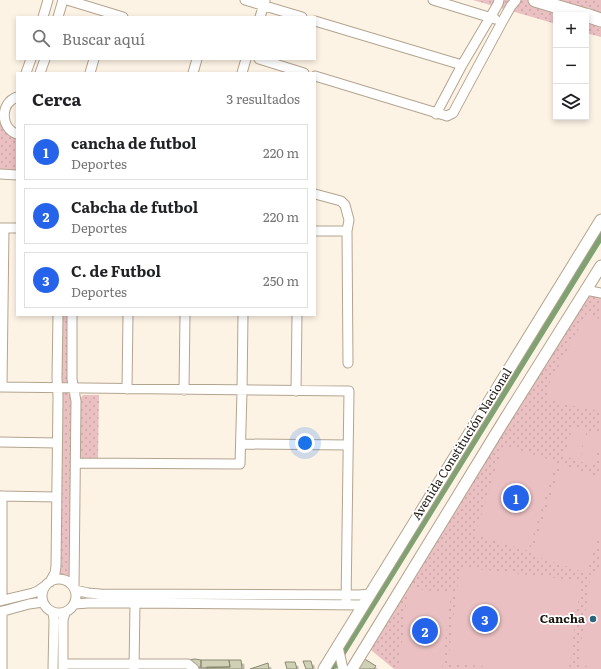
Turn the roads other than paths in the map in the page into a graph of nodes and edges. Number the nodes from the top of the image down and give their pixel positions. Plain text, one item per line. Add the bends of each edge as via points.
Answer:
1 (48, 0) edge
2 (63, 0) edge
3 (67, 0) edge
4 (245, 0) edge
5 (433, 0) edge
6 (499, 0) edge
7 (516, 0) edge
8 (535, 0) edge
9 (264, 3) edge
10 (575, 12) edge
11 (108, 15) edge
12 (43, 16) edge
13 (58, 16) edge
14 (260, 16) edge
15 (299, 16) edge
16 (589, 16) edge
17 (489, 17) junction
18 (601, 20) edge
19 (316, 21) edge
20 (502, 22) junction
21 (31, 60) edge
22 (45, 60) edge
23 (94, 60) edge
24 (197, 60) edge
25 (246, 60) edge
26 (262, 60) edge
27 (462, 65) junction
28 (26, 72) edge
29 (40, 72) edge
30 (90, 72) edge
31 (193, 72) edge
32 (242, 72) edge
33 (301, 72) edge
34 (316, 76) edge
35 (9, 100) edge
36 (436, 114) junction
37 (1, 120) edge
38 (16, 134) edge
39 (0, 174) edge
40 (16, 174) edge
41 (316, 194) edge
42 (601, 220) edge
43 (2, 228) edge
44 (16, 228) edge
45 (316, 231) edge
46 (347, 231) junction
47 (599, 273) edge
48 (586, 290) junction
49 (601, 293) edge
50 (58, 316) edge
51 (72, 316) edge
52 (128, 316) edge
53 (185, 316) edge
54 (243, 316) edge
55 (297, 316) edge
56 (1, 334) edge
57 (348, 363) dead end
58 (1, 387) edge
59 (57, 388) junction
60 (74, 389) junction
61 (127, 389) junction
62 (184, 390) junction
63 (242, 391) junction
64 (296, 391) junction
65 (0, 442) edge
66 (57, 443) junction
67 (241, 444) junction
68 (348, 445) junction
69 (76, 462) junction
70 (1, 496) edge
71 (57, 497) junction
72 (1, 550) edge
73 (48, 584) junction
74 (74, 588) junction
75 (370, 594) junction
76 (236, 599) junction
77 (1, 600) edge
78 (346, 600) junction
79 (43, 602) junction
80 (135, 603) junction
81 (75, 604) junction
82 (363, 605) junction
83 (1, 611) edge
84 (65, 612) junction
85 (53, 613) junction
86 (338, 647) junction
87 (63, 666) edge
88 (134, 666) edge
89 (191, 666) edge
90 (2, 669) edge
91 (53, 669) edge
92 (324, 669) edge
93 (343, 669) edge
94 (352, 669) edge

1 - 12 street
2 - 13 street
3 - 11 street
4 - 9 street
5 - 17 street
6 - 17 street
7 - 20 street
8 - 10 highway
9 - 14 street
9 - 15 street
16 - 18 highway
17 - 20 street
17 - 27 street
19 - 27 street
20 - 36 street via 453,113 447,116
21 - 28 street
22 - 29 street
23 - 30 street
24 - 31 street
25 - 32 street
26 - 33 street
27 - 36 street
34 - 36 street
35 - 37 street
37 - 38 street via 10,131
39 - 40 street
41 - 46 street via 341,201 345,205 349,220
42 - 75 main road, Avenida Constitución Nacional
43 - 44 street
43 - 56 street
45 - 46 street
46 - 57 street
47 - 48 main road, Avenida Constitución Nacional
48 - 49 street
48 - 94 main road, Avenida Constitución Nacional
50 - 59 street
51 - 60 street
52 - 61 street
53 - 62 street
54 - 63 street
55 - 64 street
56 - 58 street
58 - 59 street
59 - 60 street
59 - 66 street
60 - 61 street
60 - 69 street
61 - 62 street
62 - 63 street
63 - 64 street
63 - 67 street
64 - 68 street via 349,392
65 - 66 street
66 - 71 street
67 - 68 street
67 - 69 street via 240,464
68 - 78 street
69 - 74 street
70 - 71 street
70 - 72 street
71 - 73 street via 55,573
72 - 77 street
73 - 74 street via 60,579 66,580
73 - 77 street via 33,593
73 - 79 street via 43,591
74 - 76 street via 100,594
74 - 81 street via 77,595
75 - 78 street
75 - 82 main road, Avenida Constitución Nacional
76 - 78 street
76 - 80 street
78 - 82 street
79 - 83 street
79 - 85 street
80 - 81 street
80 - 88 street
81 - 84 street
82 - 86 main road, Avenida Constitución Nacional
83 - 90 street
84 - 85 street
84 - 87 street
85 - 91 street
86 - 92 main road, Avenida Constitución Nacional
86 - 93 street
87 - 88 street
88 - 89 street

